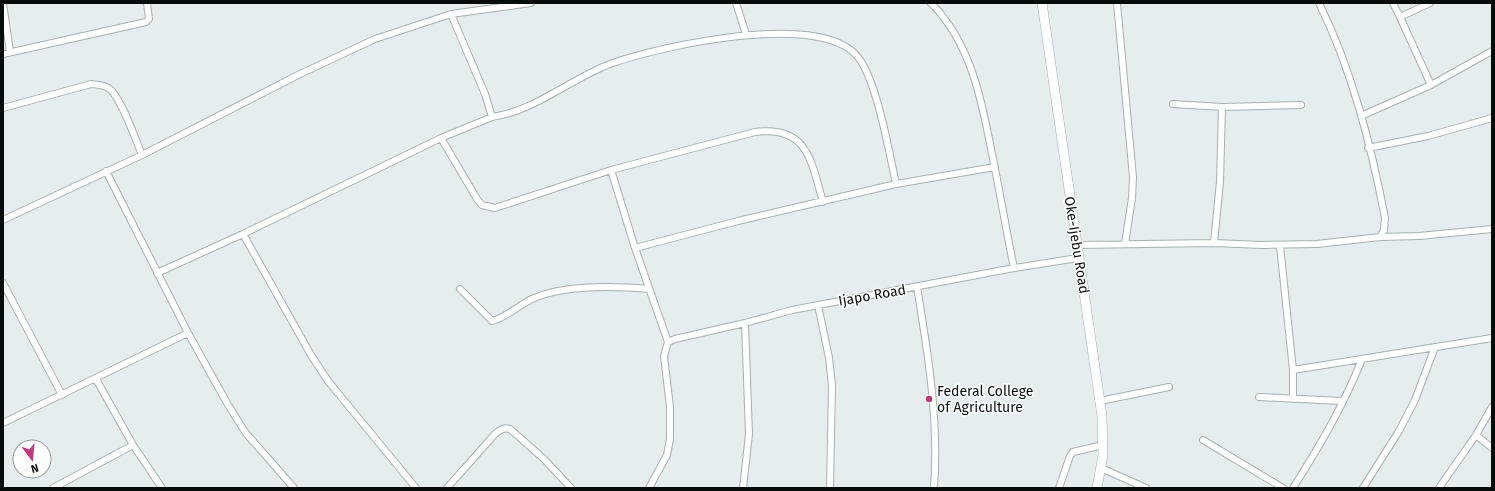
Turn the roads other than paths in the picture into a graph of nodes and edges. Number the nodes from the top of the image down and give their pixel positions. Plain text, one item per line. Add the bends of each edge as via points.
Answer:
1 (3, 3) edge
2 (147, 3) edge
3 (531, 3) edge
4 (736, 3) edge
5 (931, 3) edge
6 (1042, 3) edge
7 (1117, 3) edge
8 (1319, 3) edge
9 (1393, 3) edge
10 (1430, 3) edge
11 (451, 14) junction
12 (1400, 17) junction
13 (746, 34) junction
14 (1492, 51) edge
15 (10, 52) junction
16 (3, 54) edge
17 (1431, 85) junction
18 (1173, 104) dead end
19 (1301, 105) dead end
20 (1222, 107) junction
21 (3, 108) edge
22 (1361, 116) junction
23 (492, 117) junction
24 (1492, 118) edge
25 (441, 138) junction
26 (1368, 148) junction
27 (142, 155) junction
28 (995, 167) junction
29 (611, 170) junction
30 (106, 171) junction
31 (896, 184) junction
32 (823, 202) junction
33 (3, 220) edge
34 (1492, 229) edge
35 (243, 234) junction
36 (1380, 236) junction
37 (1214, 243) junction
38 (1125, 244) junction
39 (1076, 245) junction
40 (1280, 246) junction
41 (635, 248) junction
42 (1078, 258) junction
43 (1014, 268) junction
44 (158, 273) junction
45 (3, 284) edge
46 (917, 287) junction
47 (460, 289) dead end
48 (649, 289) junction
49 (818, 305) junction
50 (745, 323) junction
51 (188, 333) junction
52 (1492, 338) edge
53 (668, 342) junction
54 (1435, 347) junction
55 (1362, 359) junction
56 (1293, 370) junction
57 (96, 379) junction
58 (1169, 387) dead end
59 (62, 395) junction
60 (1259, 397) dead end
61 (1293, 398) junction
62 (1100, 401) junction
63 (1342, 401) junction
64 (1492, 407) edge
65 (3, 423) edge
66 (1476, 435) junction
67 (1203, 440) dead end
68 (133, 445) junction
69 (1103, 445) junction
70 (1492, 448) edge
71 (1101, 468) junction
72 (53, 488) edge
73 (162, 488) edge
74 (294, 488) edge
75 (416, 488) edge
76 (446, 488) edge
77 (571, 488) edge
78 (649, 488) edge
79 (743, 488) edge
80 (830, 488) edge
81 (934, 488) edge
82 (1059, 488) edge
83 (1097, 488) edge
84 (1146, 488) edge
85 (1284, 488) edge
86 (1293, 488) edge
87 (1363, 488) edge
88 (1439, 488) edge

1 - 15 street
2 - 15 street via 150,14 146,22
3 - 11 street
4 - 13 street
5 - 28 street via 953,32 973,74
6 - 39 main road, Oke-Ijebu Road
7 - 38 street via 1133,177
8 - 22 street via 1341,55
9 - 12 street
10 - 12 street
11 - 23 street via 485,94
11 - 27 street via 375,39
12 - 17 street
13 - 23 street via 644,53 609,64 515,112
13 - 31 street via 811,36 846,45 858,57 874,92
14 - 17 street
15 - 16 street
17 - 22 street
18 - 20 street
19 - 20 street
20 - 37 street via 1220,182
21 - 27 street via 91,84 103,85 117,98
22 - 26 street
23 - 25 street
24 - 26 street via 1428,136
25 - 29 street via 477,199 489,208
25 - 35 street
26 - 36 street via 1385,218 1384,230
27 - 30 street
28 - 31 street
28 - 43 street
29 - 32 street via 770,130 787,133 804,149
29 - 41 street
30 - 33 street
30 - 44 street
31 - 32 street
32 - 41 street
34 - 36 street via 1419,236
35 - 44 street
35 - 75 street via 328,380
36 - 40 street via 1346,242
37 - 38 street
37 - 40 street
38 - 39 street
39 - 42 main road, Oke-Ijebu Road
40 - 56 street
41 - 48 street
42 - 43 street, Ijapo Road
42 - 62 main road, Oke-Ijebu Road
43 - 46 street, Ijapo Road
44 - 51 street
45 - 59 street
46 - 49 street, Ijapo Road
46 - 81 street via 929,357 936,440
47 - 48 street via 492,321 533,298 548,294 615,286
48 - 53 street
49 - 50 street, Ijapo Road
49 - 80 street via 832,385
50 - 53 street, Ijapo Road
50 - 79 street via 749,434
51 - 57 street
51 - 74 street via 245,432
52 - 54 street
53 - 78 street via 664,356 670,407 670,439 667,455
54 - 55 street
54 - 87 street via 1415,400
55 - 56 street
55 - 63 street
56 - 61 street
57 - 59 street
57 - 68 street
58 - 62 street
59 - 65 street
60 - 61 street
61 - 63 street
62 - 69 main road, Oke-Ijebu Road
63 - 86 street via 1325,437
64 - 66 street
66 - 70 street
66 - 88 street
67 - 85 street
68 - 72 street
68 - 73 street
69 - 71 main road, Oke-Ijebu Road
69 - 82 street via 1073,452
71 - 83 main road, Oke-Ijebu Road
71 - 84 street
76 - 77 street via 495,434 506,428 544,459

